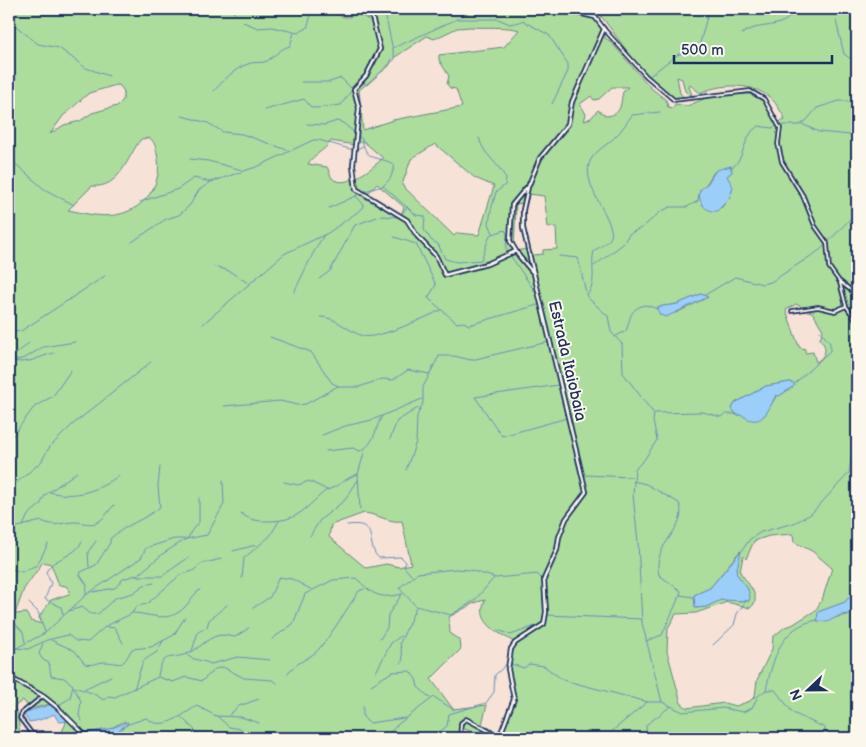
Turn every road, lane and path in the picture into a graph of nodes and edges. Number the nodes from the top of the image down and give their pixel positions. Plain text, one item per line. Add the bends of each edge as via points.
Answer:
1 (370, 9) edge
2 (560, 9) edge
3 (604, 29) junction
4 (528, 187) junction
5 (516, 251) junction
6 (536, 275) junction
7 (839, 281) junction
8 (857, 295) edge
9 (846, 306) junction
10 (792, 310) dead end
11 (857, 321) edge
12 (9, 677) edge
13 (43, 696) junction
14 (42, 734) dead end
15 (88, 738) edge
16 (460, 738) edge
17 (499, 738) edge

1 - 5 street via 380,49 366,76 354,90 359,108 353,165 356,189 407,220 436,256 445,275 487,264
2 - 3 street via 596,17
3 - 4 street, Estrada Itaiobaia via 572,102 568,124 540,158
3 - 7 street via 646,76 674,100 750,91 764,99 778,125 782,162 803,196 816,229 827,243 828,263
4 - 5 street via 513,202 510,241
4 - 6 street, Estrada Itaiobaia via 523,210 524,228
5 - 6 street
6 - 17 street, Estrada Itaiobaia via 586,494 566,519 544,579 544,624 511,649 508,669 514,699
7 - 8 street
7 - 9 street
9 - 10 street via 835,311 818,307
9 - 11 street
12 - 13 street
13 - 14 street via 20,718 32,734
13 - 15 street
16 - 17 street via 461,723 466,720

